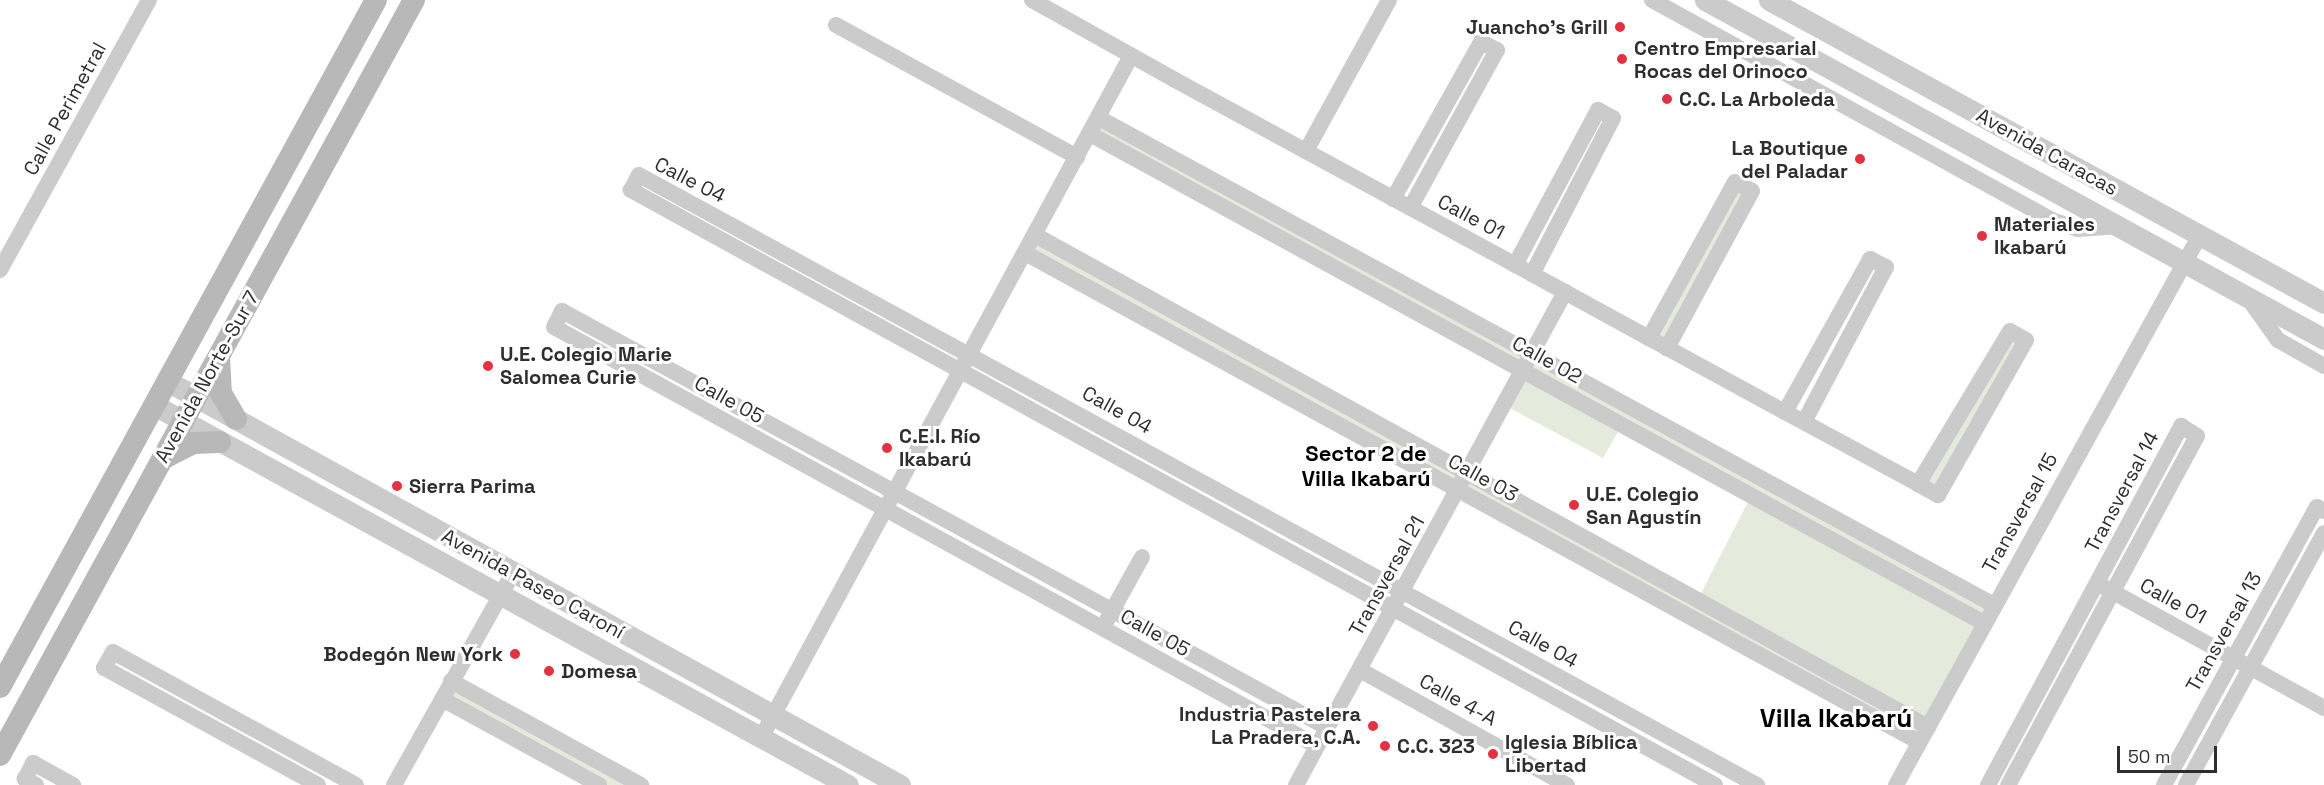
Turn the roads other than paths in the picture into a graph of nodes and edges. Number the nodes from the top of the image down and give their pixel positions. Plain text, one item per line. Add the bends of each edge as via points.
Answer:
1 (149, 0) edge
2 (376, 0) edge
3 (414, 0) edge
4 (1032, 0) edge
5 (1389, 0) edge
6 (1652, 0) edge
7 (1705, 0) edge
8 (1770, 0) edge
9 (836, 25) dead end
10 (1131, 56) junction
11 (1099, 118) junction
12 (1090, 134) junction
13 (1137, 139) junction
14 (1306, 151) junction
15 (1128, 155) junction
16 (1077, 157) junction
17 (1393, 199) junction
18 (1410, 208) junction
19 (2117, 226) junction
20 (1035, 235) junction
21 (1314, 235) junction
22 (2200, 235) junction
23 (6, 245) edge
24 (1305, 252) junction
25 (1025, 253) junction
26 (1086, 262) junction
27 (2184, 263) junction
28 (1515, 265) junction
29 (0, 270) edge
30 (1532, 273) junction
31 (1076, 280) junction
32 (1565, 292) junction
33 (2247, 297) junction
34 (2324, 303) edge
35 (1461, 315) junction
36 (1453, 332) junction
37 (1649, 338) junction
38 (2324, 339) edge
39 (1667, 348) junction
40 (220, 351) junction
41 (1250, 352) junction
42 (970, 354) junction
43 (1532, 354) junction
44 (2324, 366) edge
45 (1241, 370) junction
46 (1523, 371) junction
47 (960, 372) junction
48 (167, 381) junction
49 (196, 397) junction
50 (154, 405) junction
51 (1066, 406) junction
52 (1785, 412) junction
53 (237, 419) junction
54 (183, 421) junction
55 (1804, 422) junction
56 (1056, 424) junction
57 (220, 442) junction
58 (162, 458) junction
59 (1468, 471) junction
60 (1186, 472) junction
61 (1760, 478) junction
62 (1918, 484) junction
63 (1458, 489) junction
64 (1176, 490) junction
65 (895, 492) junction
66 (1751, 496) junction
67 (886, 510) junction
68 (2324, 511) edge
69 (2324, 533) edge
70 (1142, 557) dead end
71 (1911, 560) junction
72 (513, 573) junction
73 (1902, 578) junction
74 (2097, 583) junction
75 (1403, 591) junction
76 (2113, 592) junction
77 (500, 593) junction
78 (1698, 599) junction
79 (1994, 605) junction
80 (1393, 609) junction
81 (1112, 610) junction
82 (1689, 616) junction
83 (1984, 623) junction
84 (1102, 628) junction
85 (2233, 658) junction
86 (2250, 668) junction
87 (1359, 670) junction
88 (451, 681) junction
89 (0, 687) edge
90 (2036, 695) junction
91 (442, 699) junction
92 (2052, 704) junction
93 (2324, 708) edge
94 (773, 716) junction
95 (1632, 716) junction
96 (1928, 726) junction
97 (1328, 728) junction
98 (1623, 734) junction
99 (761, 738) junction
100 (1919, 742) junction
101 (1317, 746) junction
102 (2182, 753) junction
103 (0, 754) edge
104 (2198, 763) junction
105 (1991, 778) edge
106 (614, 779) edge
107 (2009, 783) edge
108 (36, 785) edge
109 (73, 785) edge
110 (318, 785) edge
111 (356, 785) edge
112 (394, 785) edge
113 (599, 785) edge
114 (641, 785) edge
115 (848, 785) edge
116 (900, 785) edge
117 (1296, 785) edge
118 (1567, 785) edge
119 (1715, 785) edge
120 (1757, 785) edge
121 (1896, 785) edge
122 (2164, 785) edge
123 (2186, 785) edge

1 - 23 street, Calle Perimetral
2 - 48 main road, Avenida Norte-Sur 7
3 - 40 main road, Avenida Norte-Sur 7
4 - 10 street, Calle 01
5 - 14 street
6 - 19 street, Avenida Caracas via 2052,220 2079,229
7 - 19 street, Avenida Caracas
8 - 22 street, Avenida Caracas
9 - 16 street
10 - 11 street
10 - 14 street, Calle 01
11 - 12 street
11 - 13 street, Calle 02
12 - 15 street, Calle 02
12 - 16 street
13 - 15 street
13 - 21 street, Calle 02
14 - 17 street, Calle 01
15 - 24 street, Calle 02
16 - 20 street
17 - 18 street, Calle 01
17 - 18 street via 1481,42 1497,50
18 - 28 street, Calle 01
19 - 27 street, Avenida Caracas
20 - 25 street
20 - 26 street, Calle 03
21 - 24 street
21 - 35 street, Calle 02
22 - 27 street, Transversal 15
22 - 34 street, Avenida Caracas
23 - 29 street, Calle Perimetral
24 - 36 street, Calle 02
25 - 31 street, Calle 03
25 - 42 street
26 - 31 street
26 - 41 street, Calle 03
27 - 33 street, Avenida Caracas
27 - 79 street, Transversal 15
28 - 30 street, Calle 01
28 - 30 street via 1598,110 1613,118
30 - 32 street, Calle 01
31 - 45 street, Calle 03
32 - 37 street, Calle 01
32 - 43 street, Transversal 21
33 - 38 street, Avenida Caracas
33 - 44 street, Avenida Caracas via 2278,340
35 - 36 street
35 - 43 street, Calle 02
36 - 46 street, Calle 02
37 - 39 street, Calle 01
37 - 39 street via 1735,182 1752,192
39 - 52 street, Calle 01
40 - 49 main road, Avenida Norte-Sur 7
40 - 53 main road via 221,393
41 - 45 street
41 - 59 street, Calle 03
42 - 47 street
42 - 47 street, Calle 04 via 639,175 631,190
42 - 51 street, Calle 04
43 - 46 street, Transversal 21
43 - 61 street, Calle 02
45 - 63 street, Calle 03
46 - 59 street, Transversal 21
46 - 66 street, Calle 02
47 - 56 street, Calle 04
47 - 65 street
48 - 49 street, Avenida Paseo Caroní
48 - 50 main road, Avenida Norte-Sur 7
49 - 53 street, Avenida Paseo Caroní
49 - 54 main road, Avenida Norte-Sur 7
50 - 54 street, Avenida Paseo Caroní
50 - 89 main road, Avenida Norte-Sur 7
51 - 56 street
51 - 60 street, Calle 04
52 - 55 street, Calle 01
52 - 55 street via 1870,259 1886,267
53 - 72 street, Avenida Paseo Caroní
54 - 57 street, Avenida Paseo Caroní
54 - 58 main road, Avenida Norte-Sur 7
55 - 62 street, Calle 01
56 - 64 street, Calle 04
57 - 58 main road via 186,444
57 - 77 street, Avenida Paseo Caroní
58 - 103 main road, Avenida Norte-Sur 7
59 - 63 street, Transversal 21
59 - 78 street, Calle 03
60 - 64 street
60 - 75 street, Calle 04
61 - 66 street
61 - 71 street, Calle 02
62 - 62 street, Calle 01 via 1938,495 2026,340 2010,331
63 - 75 street, Transversal 21
63 - 82 street, Calle 03
64 - 80 street, Calle 04
65 - 67 street
65 - 67 street, Calle 05 via 562,311 554,327
65 - 81 street, Calle 05
66 - 73 street, Calle 02
67 - 84 street, Calle 05
67 - 94 street
68 - 85 street, Transversal 13 via 2317,507
69 - 86 street, Transversal 13
70 - 81 street
71 - 73 street
71 - 79 street, Calle 02
72 - 77 street
72 - 94 street, Avenida Paseo Caroní
73 - 83 street, Calle 02
74 - 76 street, Calle 01
74 - 76 street, Transversal 14 via 2181,426 2197,436
74 - 90 street, Transversal 14
75 - 80 street, Transversal 21
75 - 95 street, Calle 04
76 - 85 street, Calle 01
76 - 92 street, Transversal 14
77 - 88 street
77 - 99 street, Avenida Paseo Caroní
78 - 82 street
78 - 96 street, Calle 03
79 - 83 street, Transversal 15
80 - 87 street, Transversal 21
80 - 98 street, Calle 04
81 - 84 street
81 - 97 street, Calle 05
82 - 100 street, Calle 03
83 - 96 street, Transversal 15
84 - 101 street, Calle 05
85 - 86 street, Calle 01
85 - 102 street, Transversal 13
86 - 93 street, Calle 01
86 - 104 street, Transversal 13
87 - 97 street, Transversal 21
87 - 118 street, Calle 4-A
88 - 91 street
88 - 106 street
90 - 92 street
90 - 105 street, Transversal 14
91 - 112 street
91 - 113 street
92 - 107 street, Transversal 14
94 - 99 street
94 - 116 street, Avenida Paseo Caroní
95 - 98 street
95 - 120 street, Calle 04
96 - 100 street, Transversal 15
97 - 101 street, Transversal 21
98 - 119 street, Calle 04
99 - 115 street, Avenida Paseo Caroní
100 - 121 street, Transversal 15
101 - 117 street, Transversal 21
102 - 104 street
102 - 122 street, Transversal 13
104 - 123 street, Transversal 13
105 - 107 street
106 - 114 street
108 - 109 street via 25,779 33,763
110 - 111 street via 104,668 113,652

